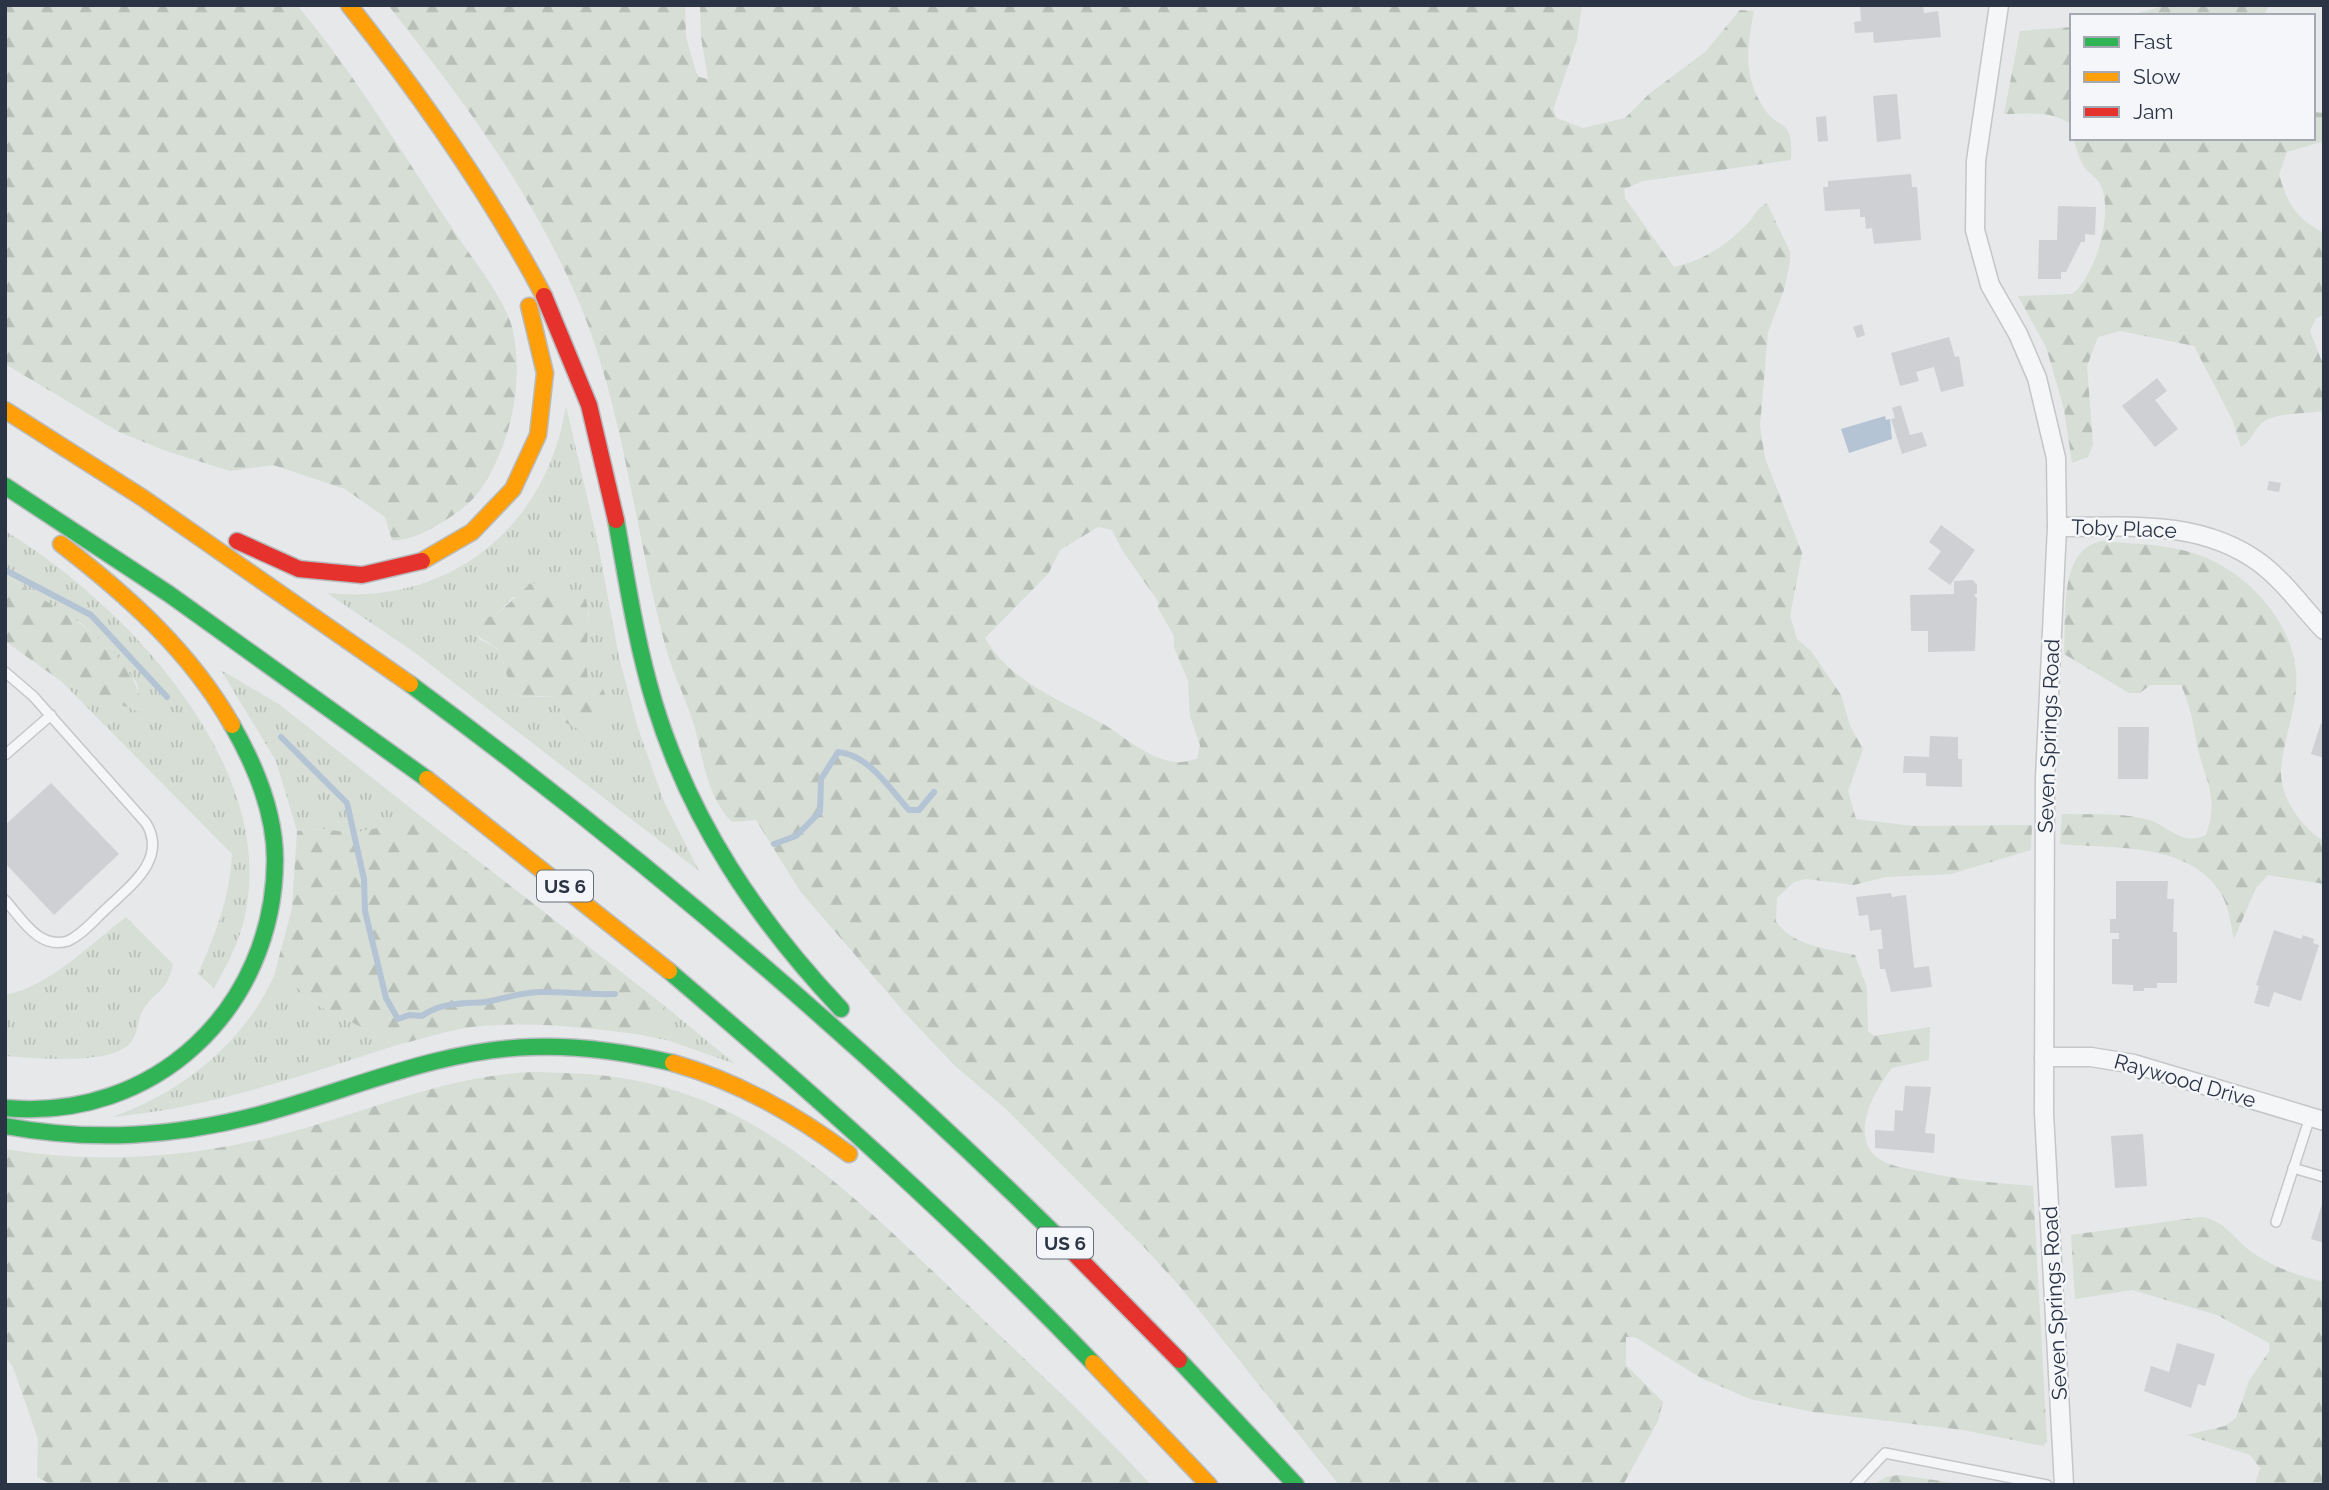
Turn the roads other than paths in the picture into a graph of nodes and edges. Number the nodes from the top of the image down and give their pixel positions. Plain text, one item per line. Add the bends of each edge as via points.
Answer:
1 (1999, 5) edge
2 (342, 9) edge
3 (5, 410) edge
4 (31, 426) junction
5 (5, 486) edge
6 (162, 491) dead end
7 (5, 505) edge
8 (2057, 527) junction
9 (223, 532) dead end
10 (2324, 629) edge
11 (5, 672) edge
12 (51, 715) junction
13 (5, 755) edge
14 (5, 900) edge
15 (849, 1018) dead end
16 (867, 1034) dead end
17 (2044, 1057) junction
18 (5, 1108) edge
19 (2317, 1119) edge
20 (5, 1126) edge
21 (862, 1165) dead end
22 (984, 1165) junction
23 (2293, 1168) junction
24 (2324, 1177) edge
25 (2276, 1222) dead end
26 (963, 1257) dead end
27 (1077, 1346) junction
28 (1209, 1485) edge
29 (1296, 1485) edge
30 (1855, 1485) edge
31 (2047, 1485) edge
32 (2064, 1485) edge

1 - 8 street, Seven Springs Road via 1976,161 1975,230 1990,285 2018,334 2045,404 2056,458
2 - 9 highway via 513,273 530,308 542,345 546,385 540,427 526,467 502,505 448,550 407,568 363,576 319,574 262,556
2 - 15 highway via 468,170 528,268 574,363 589,406 613,499 650,691 671,757 700,821 736,883 775,939
3 - 4 highway, US 6
4 - 6 highway
4 - 22 highway, US 6 via 283,594 487,744 729,938
5 - 27 highway, US 6 via 222,629 514,845 746,1037 915,1189
7 - 18 highway via 112,584 189,662 248,754 272,824 276,864 267,928 255,964 224,1015 197,1044 165,1070 114,1096 55,1109
8 - 10 street, Toby Place via 2157,528 2222,541 2260,564
8 - 17 street, Seven Springs Road via 2045,778
11 - 12 lane
12 - 13 lane
12 - 14 lane via 146,822 152,852 138,879 68,941 43,940
16 - 22 highway via 945,1115
17 - 19 street, Raywood Drive via 2091,1057 2134,1064
17 - 32 street, Seven Springs Road via 2043,1113
19 - 23 lane
20 - 21 highway via 82,1137 172,1133 246,1118 455,1057 509,1048 596,1048 651,1058 727,1082 800,1118
22 - 29 highway, US 6 via 1196,1377
23 - 24 lane
23 - 25 lane
26 - 27 highway
27 - 28 highway, US 6
30 - 31 lane via 1885,1453

